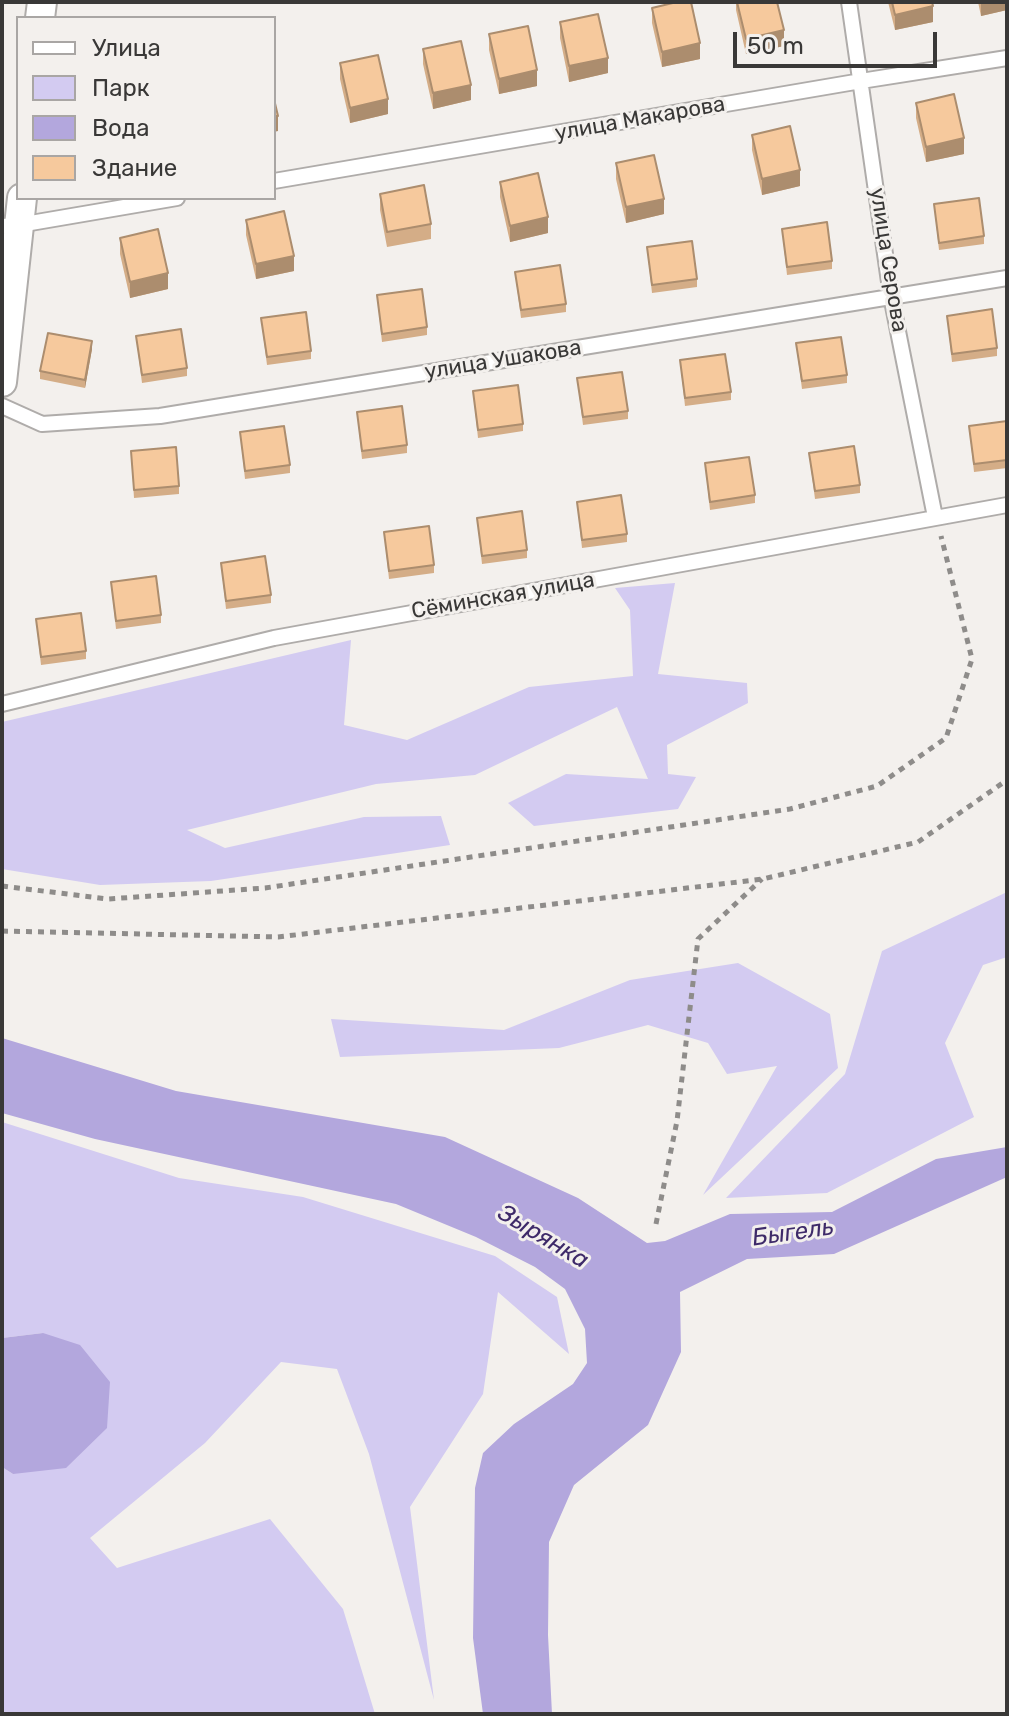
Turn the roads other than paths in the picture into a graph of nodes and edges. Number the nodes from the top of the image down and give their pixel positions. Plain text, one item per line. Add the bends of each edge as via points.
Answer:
1 (849, 2) edge
2 (1007, 58) edge
3 (861, 81) junction
4 (276, 181) edge
5 (159, 200) edge
6 (14, 216) edge
7 (1007, 278) edge
8 (891, 296) junction
9 (2, 382) edge
10 (2, 406) edge
11 (1007, 505) edge
12 (935, 517) junction
13 (2, 704) edge

1 - 3 lane, улица Серова
2 - 3 lane, улица Макарова
3 - 4 lane, улица Макарова
3 - 8 lane, улица Серова
5 - 6 lane
6 - 9 street
7 - 8 lane, улица Ушакова
8 - 10 lane, улица Ушакова via 160,416 42,424
8 - 12 lane, улица Серова
11 - 12 lane, Сёминская улица
12 - 13 lane, Сёминская улица via 274,638

